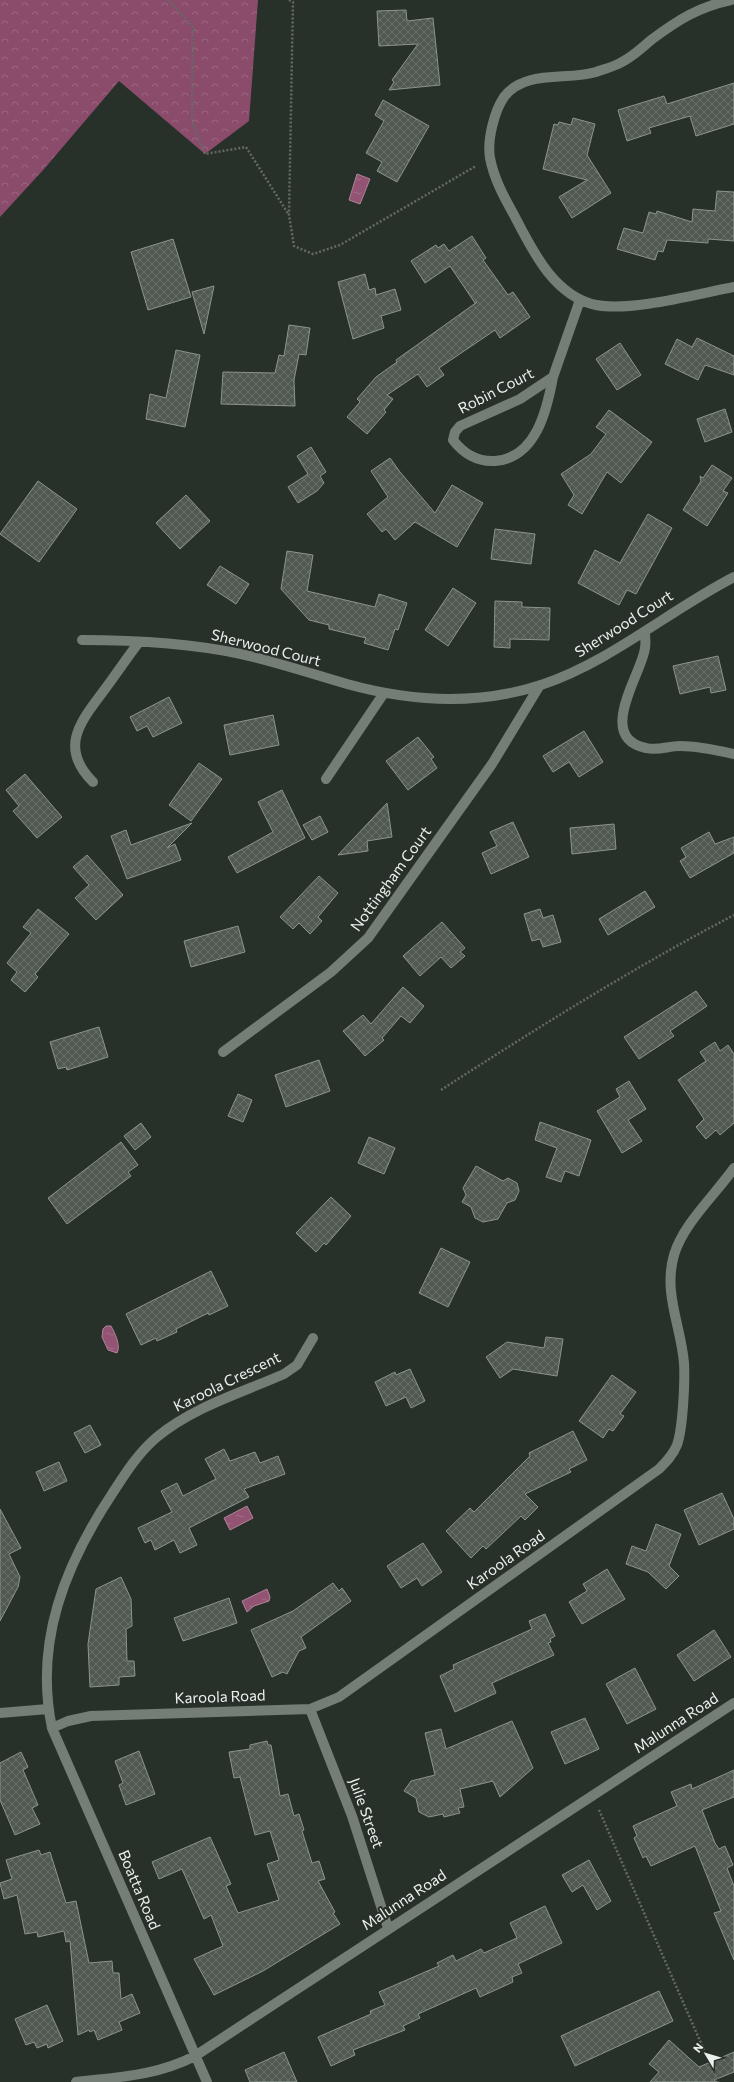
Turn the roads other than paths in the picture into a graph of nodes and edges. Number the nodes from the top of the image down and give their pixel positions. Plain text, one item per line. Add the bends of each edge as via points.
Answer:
1 (731, 0) edge
2 (734, 287) edge
3 (580, 300) junction
4 (554, 377) junction
5 (734, 577) edge
6 (645, 632) junction
7 (82, 640) dead end
8 (138, 642) junction
9 (540, 685) junction
10 (384, 693) junction
11 (734, 754) edge
12 (326, 779) dead end
13 (93, 782) dead end
14 (223, 1052) dead end
15 (734, 1168) edge
16 (730, 1179) edge
17 (313, 1338) dead end
18 (734, 1703) edge
19 (48, 1709) junction
20 (310, 1709) junction
21 (0, 1713) edge
22 (52, 1728) junction
23 (388, 1928) junction
24 (195, 2056) junction
25 (76, 2082) edge
26 (207, 2082) edge

1 - 3 street via 690,13 621,63 592,73 540,78 520,84 505,97 489,132 490,157 497,182 542,265
2 - 3 street via 637,305 613,307
3 - 4 street, Robin Court
4 - 4 street, Robin Court via 542,422 529,444 517,455 501,461 488,462 467,454 453,440 460,426 520,399
5 - 6 street, Sherwood Court via 676,610
6 - 9 street, Sherwood Court via 567,676
6 - 11 street via 645,648 622,716 628,737 646,748 698,746
7 - 8 street, Sherwood Court
8 - 10 street, Sherwood Court via 193,646 240,654
8 - 13 street via 79,726 76,742 77,761
9 - 10 street, Sherwood Court via 505,695 471,699 436,700
9 - 14 street, Nottingham Court via 492,764 368,938 331,972
10 - 12 street
15 - 16 street, Karoola Road
16 - 20 street, Karoola Road via 683,1234 674,1254 670,1275 671,1302 684,1363 680,1427 677,1444 670,1458 659,1469 339,1697
17 - 19 street, Karoola Crescent via 296,1365 284,1374 174,1424 144,1449 129,1468 86,1535 69,1570 50,1640 46,1677
18 - 23 street, Malunna Road
19 - 21 street
19 - 22 street, Boatta Road
20 - 22 street, Karoola Road via 91,1716
20 - 23 street, Julie Street via 352,1816
22 - 24 street, Boatta Road
23 - 24 street, Malunna Road
24 - 25 street, Malunna Road via 176,2066 155,2072
24 - 26 street, Boatta Road

